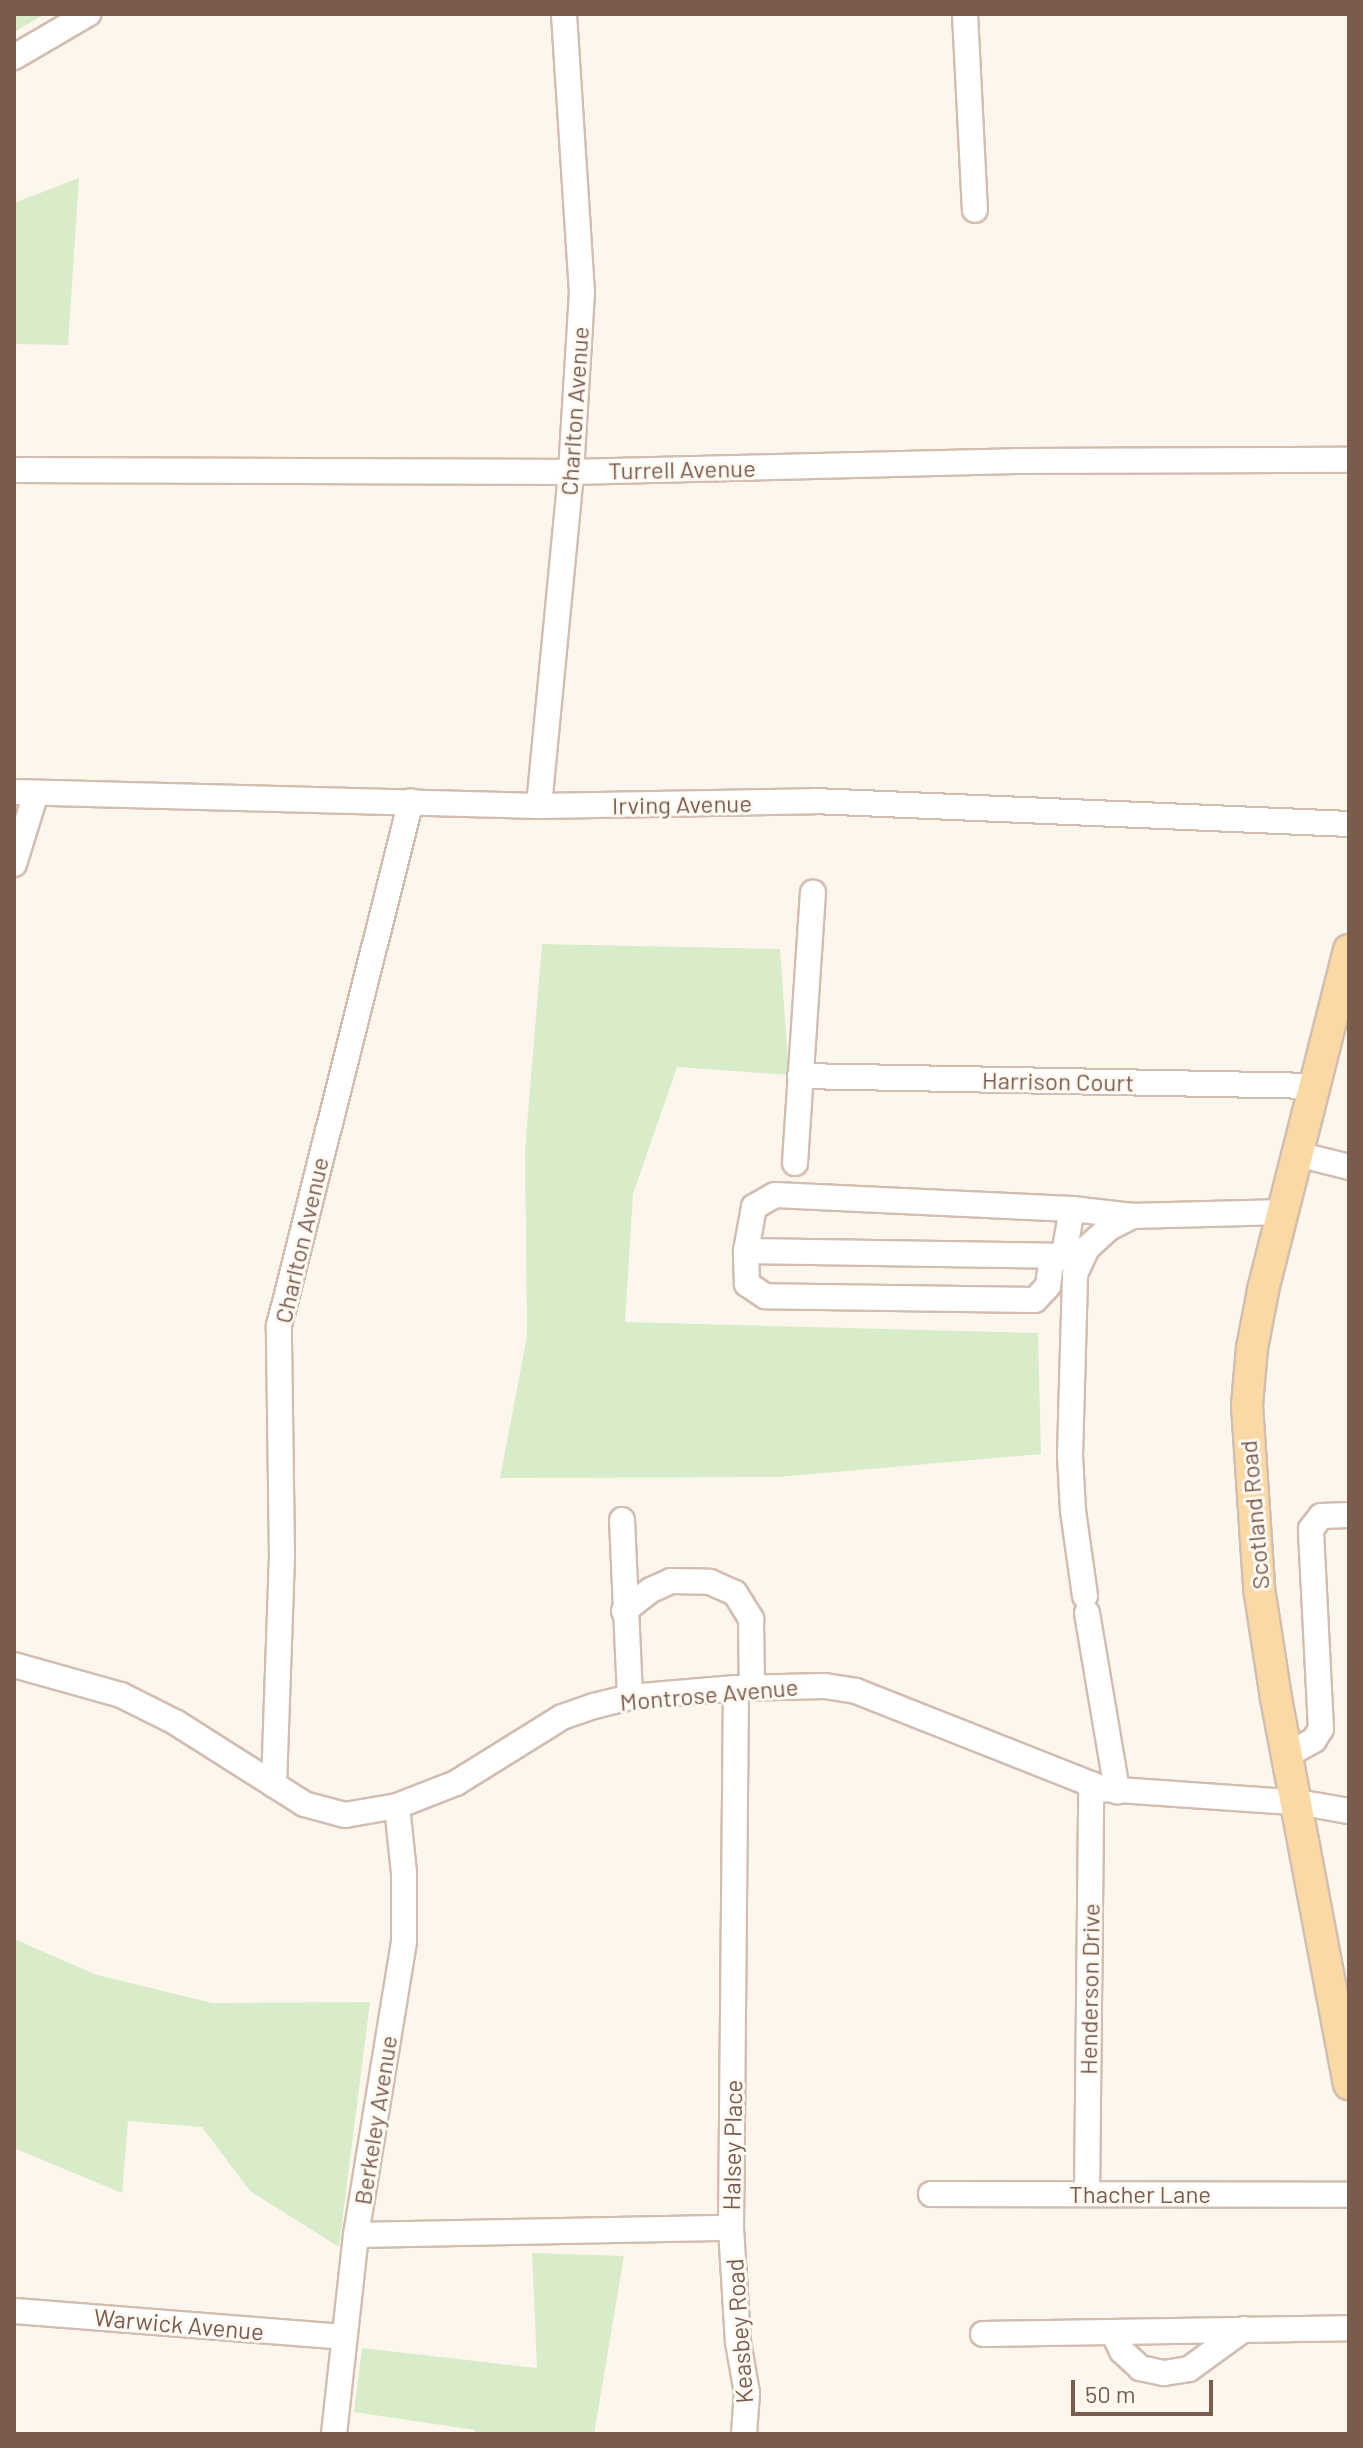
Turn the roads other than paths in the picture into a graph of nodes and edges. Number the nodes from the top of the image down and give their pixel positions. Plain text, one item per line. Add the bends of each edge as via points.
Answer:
1 (88, 14) edge
2 (564, 14) edge
3 (965, 14) edge
4 (14, 57) edge
5 (975, 210) dead end
6 (1349, 460) edge
7 (14, 470) edge
8 (571, 472) junction
9 (25, 793) edge
10 (411, 801) junction
11 (539, 806) junction
12 (1349, 824) edge
13 (14, 864) edge
14 (813, 893) dead end
15 (1349, 950) edge
16 (800, 1076) junction
17 (1315, 1086) junction
18 (1297, 1154) junction
19 (795, 1163) dead end
20 (1349, 1167) edge
21 (1072, 1209) junction
22 (1283, 1212) junction
23 (1133, 1216) junction
24 (746, 1251) junction
25 (1066, 1259) junction
26 (1349, 1515) edge
27 (622, 1520) dead end
28 (624, 1611) junction
29 (14, 1665) edge
30 (744, 1687) junction
31 (630, 1697) junction
32 (1287, 1755) junction
33 (1091, 1784) junction
34 (274, 1785) junction
35 (1117, 1791) junction
36 (1296, 1803) junction
37 (397, 1806) junction
38 (1349, 1811) edge
39 (1349, 2084) edge
40 (931, 2194) dead end
41 (1087, 2194) junction
42 (1349, 2195) edge
43 (731, 2228) junction
44 (356, 2235) junction
45 (14, 2311) edge
46 (1349, 2328) edge
47 (1244, 2329) junction
48 (1113, 2332) junction
49 (983, 2334) dead end
50 (344, 2337) junction
51 (334, 2434) edge
52 (744, 2434) edge

1 - 4 street
2 - 8 street, Charlton Avenue via 582,293
3 - 5 street
6 - 8 street, Turrell Avenue via 1016,461
7 - 8 street, Turrell Avenue
8 - 11 street, Charlton Avenue
9 - 10 street, Irving Avenue
9 - 13 street
10 - 11 street, Irving Avenue
10 - 34 street, Charlton Avenue via 279,1326 282,1555
11 - 12 street, Irving Avenue via 814,801
14 - 16 street
15 - 17 main road, Scotland Road
16 - 17 street, Harrison Court
16 - 19 street
17 - 18 main road, Scotland Road
18 - 20 street
18 - 22 main road, Scotland Road
21 - 23 street
21 - 24 street via 775,1195 754,1207
21 - 25 street
22 - 23 street
22 - 32 main road, Scotland Road via 1252,1348 1247,1405 1259,1588
23 - 25 street
24 - 25 street
24 - 25 street via 747,1284 765,1296 1035,1300
25 - 35 street via 1075,1274 1073,1511
26 - 32 street via 1321,1516 1311,1529 1321,1729 1314,1740
27 - 28 street
28 - 30 street via 671,1581 710,1582 735,1593 751,1619
28 - 31 street
29 - 34 street, Montrose Avenue via 130,1698
30 - 31 street, Montrose Avenue
30 - 33 street, Montrose Avenue via 856,1691
30 - 43 street, Halsey Place
31 - 37 street, Montrose Avenue via 562,1717 456,1783
32 - 36 main road, Scotland Road
33 - 35 street, Montrose Avenue
33 - 41 street, Henderson Drive
34 - 37 street, Montrose Avenue via 304,1804 345,1815
35 - 36 street, Montrose Avenue
36 - 38 street, Montrose Avenue
36 - 39 main road, Scotland Road
37 - 44 street, Berkeley Avenue via 404,1942
40 - 41 street, Thacher Lane
41 - 42 street, Thacher Lane
43 - 44 street, Halsey Place
43 - 52 street, Keasbey Road via 738,2342 747,2393
44 - 50 street, Berkeley Avenue
45 - 50 street, Warwick Avenue
46 - 47 street
47 - 48 street
47 - 48 street via 1189,2369 1164,2373 1140,2368 1122,2351
48 - 49 street
50 - 51 street, Berkeley Avenue

